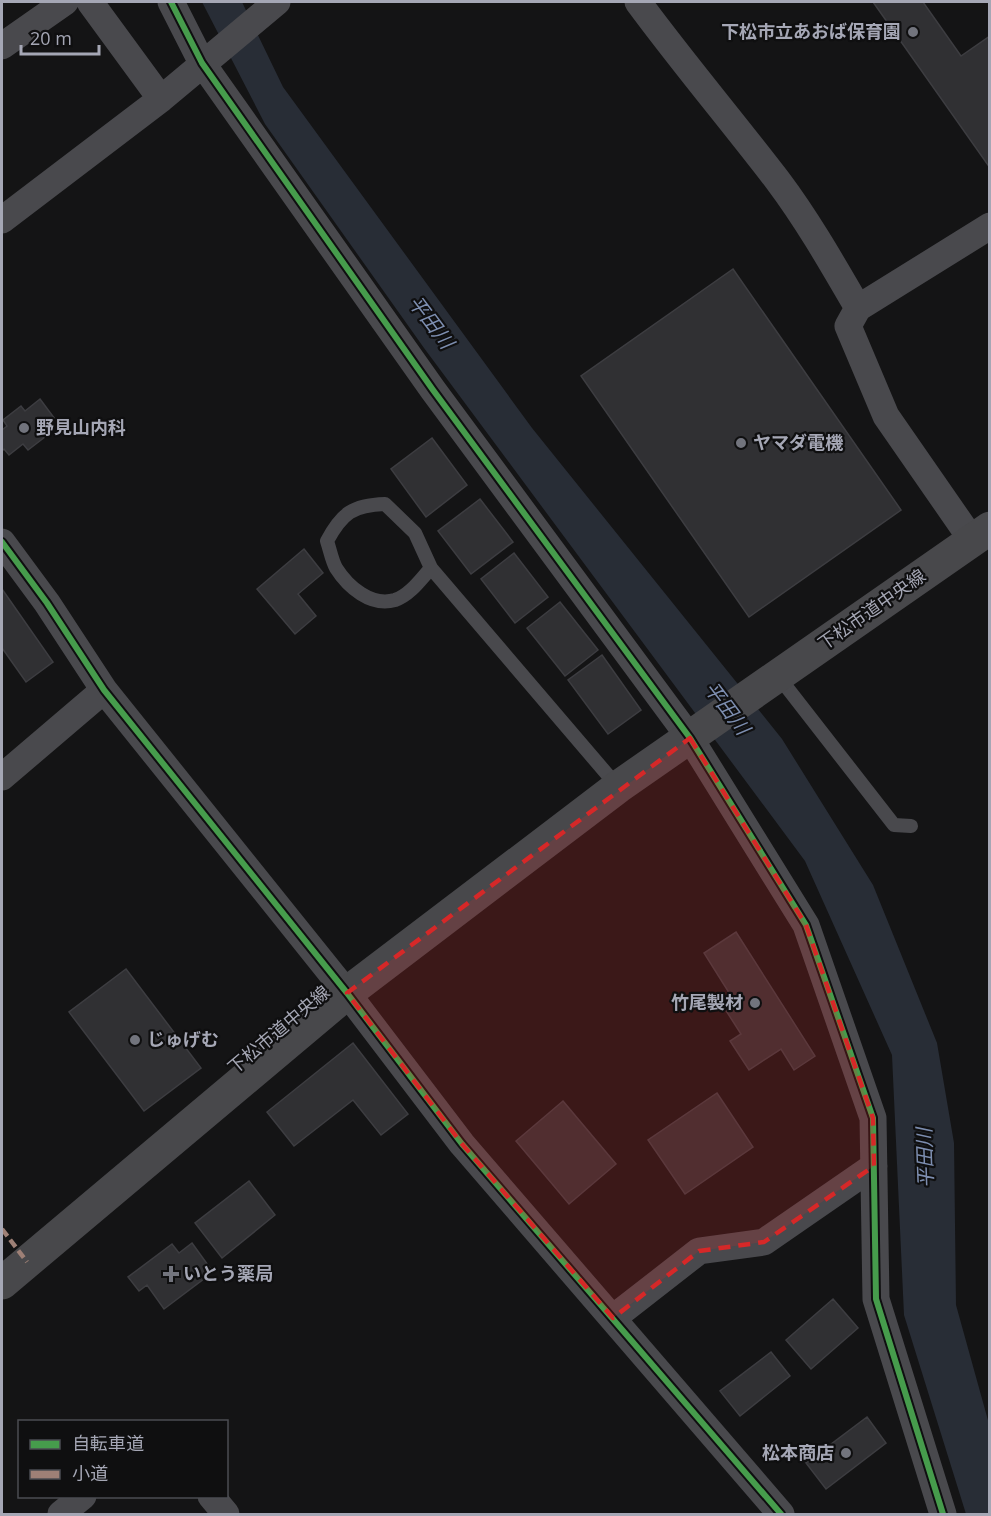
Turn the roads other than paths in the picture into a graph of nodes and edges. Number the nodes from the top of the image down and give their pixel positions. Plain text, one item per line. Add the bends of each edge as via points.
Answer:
1 (65, 2) edge
2 (90, 2) edge
3 (171, 2) edge
4 (638, 2) edge
5 (268, 9) edge
6 (2, 46) edge
7 (207, 60) junction
8 (160, 99) junction
9 (2, 220) edge
10 (990, 226) edge
11 (858, 308) junction
12 (981, 534) edge
13 (2, 542) edge
14 (431, 568) junction
15 (766, 684) junction
16 (104, 690) junction
17 (696, 733) junction
18 (2, 777) edge
19 (618, 787) junction
20 (910, 826) dead end
21 (347, 993) junction
22 (874, 1166) junction
23 (2, 1283) edge
24 (613, 1318) junction
25 (82, 1498) edge
26 (212, 1498) edge
27 (62, 1515) edge
28 (226, 1515) edge
29 (781, 1515) edge
30 (943, 1515) edge

1 - 6 street
2 - 8 street
3 - 7 street
4 - 11 street via 778,182
5 - 7 street
7 - 8 street
7 - 17 street via 433,390
8 - 9 street
10 - 11 street
11 - 12 street via 848,326 886,416
12 - 15 street, 下松市道中央線
13 - 16 street
14 - 14 lane via 396,600 377,600 358,593 336,568 327,541 337,522 362,505 385,504 415,533
14 - 19 lane
15 - 17 street, 下松市道中央線
15 - 20 lane via 894,825
16 - 18 street
16 - 21 street
17 - 19 street, 下松市道中央線
17 - 22 street via 806,925 873,1118
19 - 21 street, 下松市道中央線
21 - 23 street, 下松市道中央線
21 - 24 street via 462,1144
22 - 24 street via 764,1242 699,1251
22 - 30 street via 876,1299
24 - 29 street
25 - 27 street
26 - 28 street

